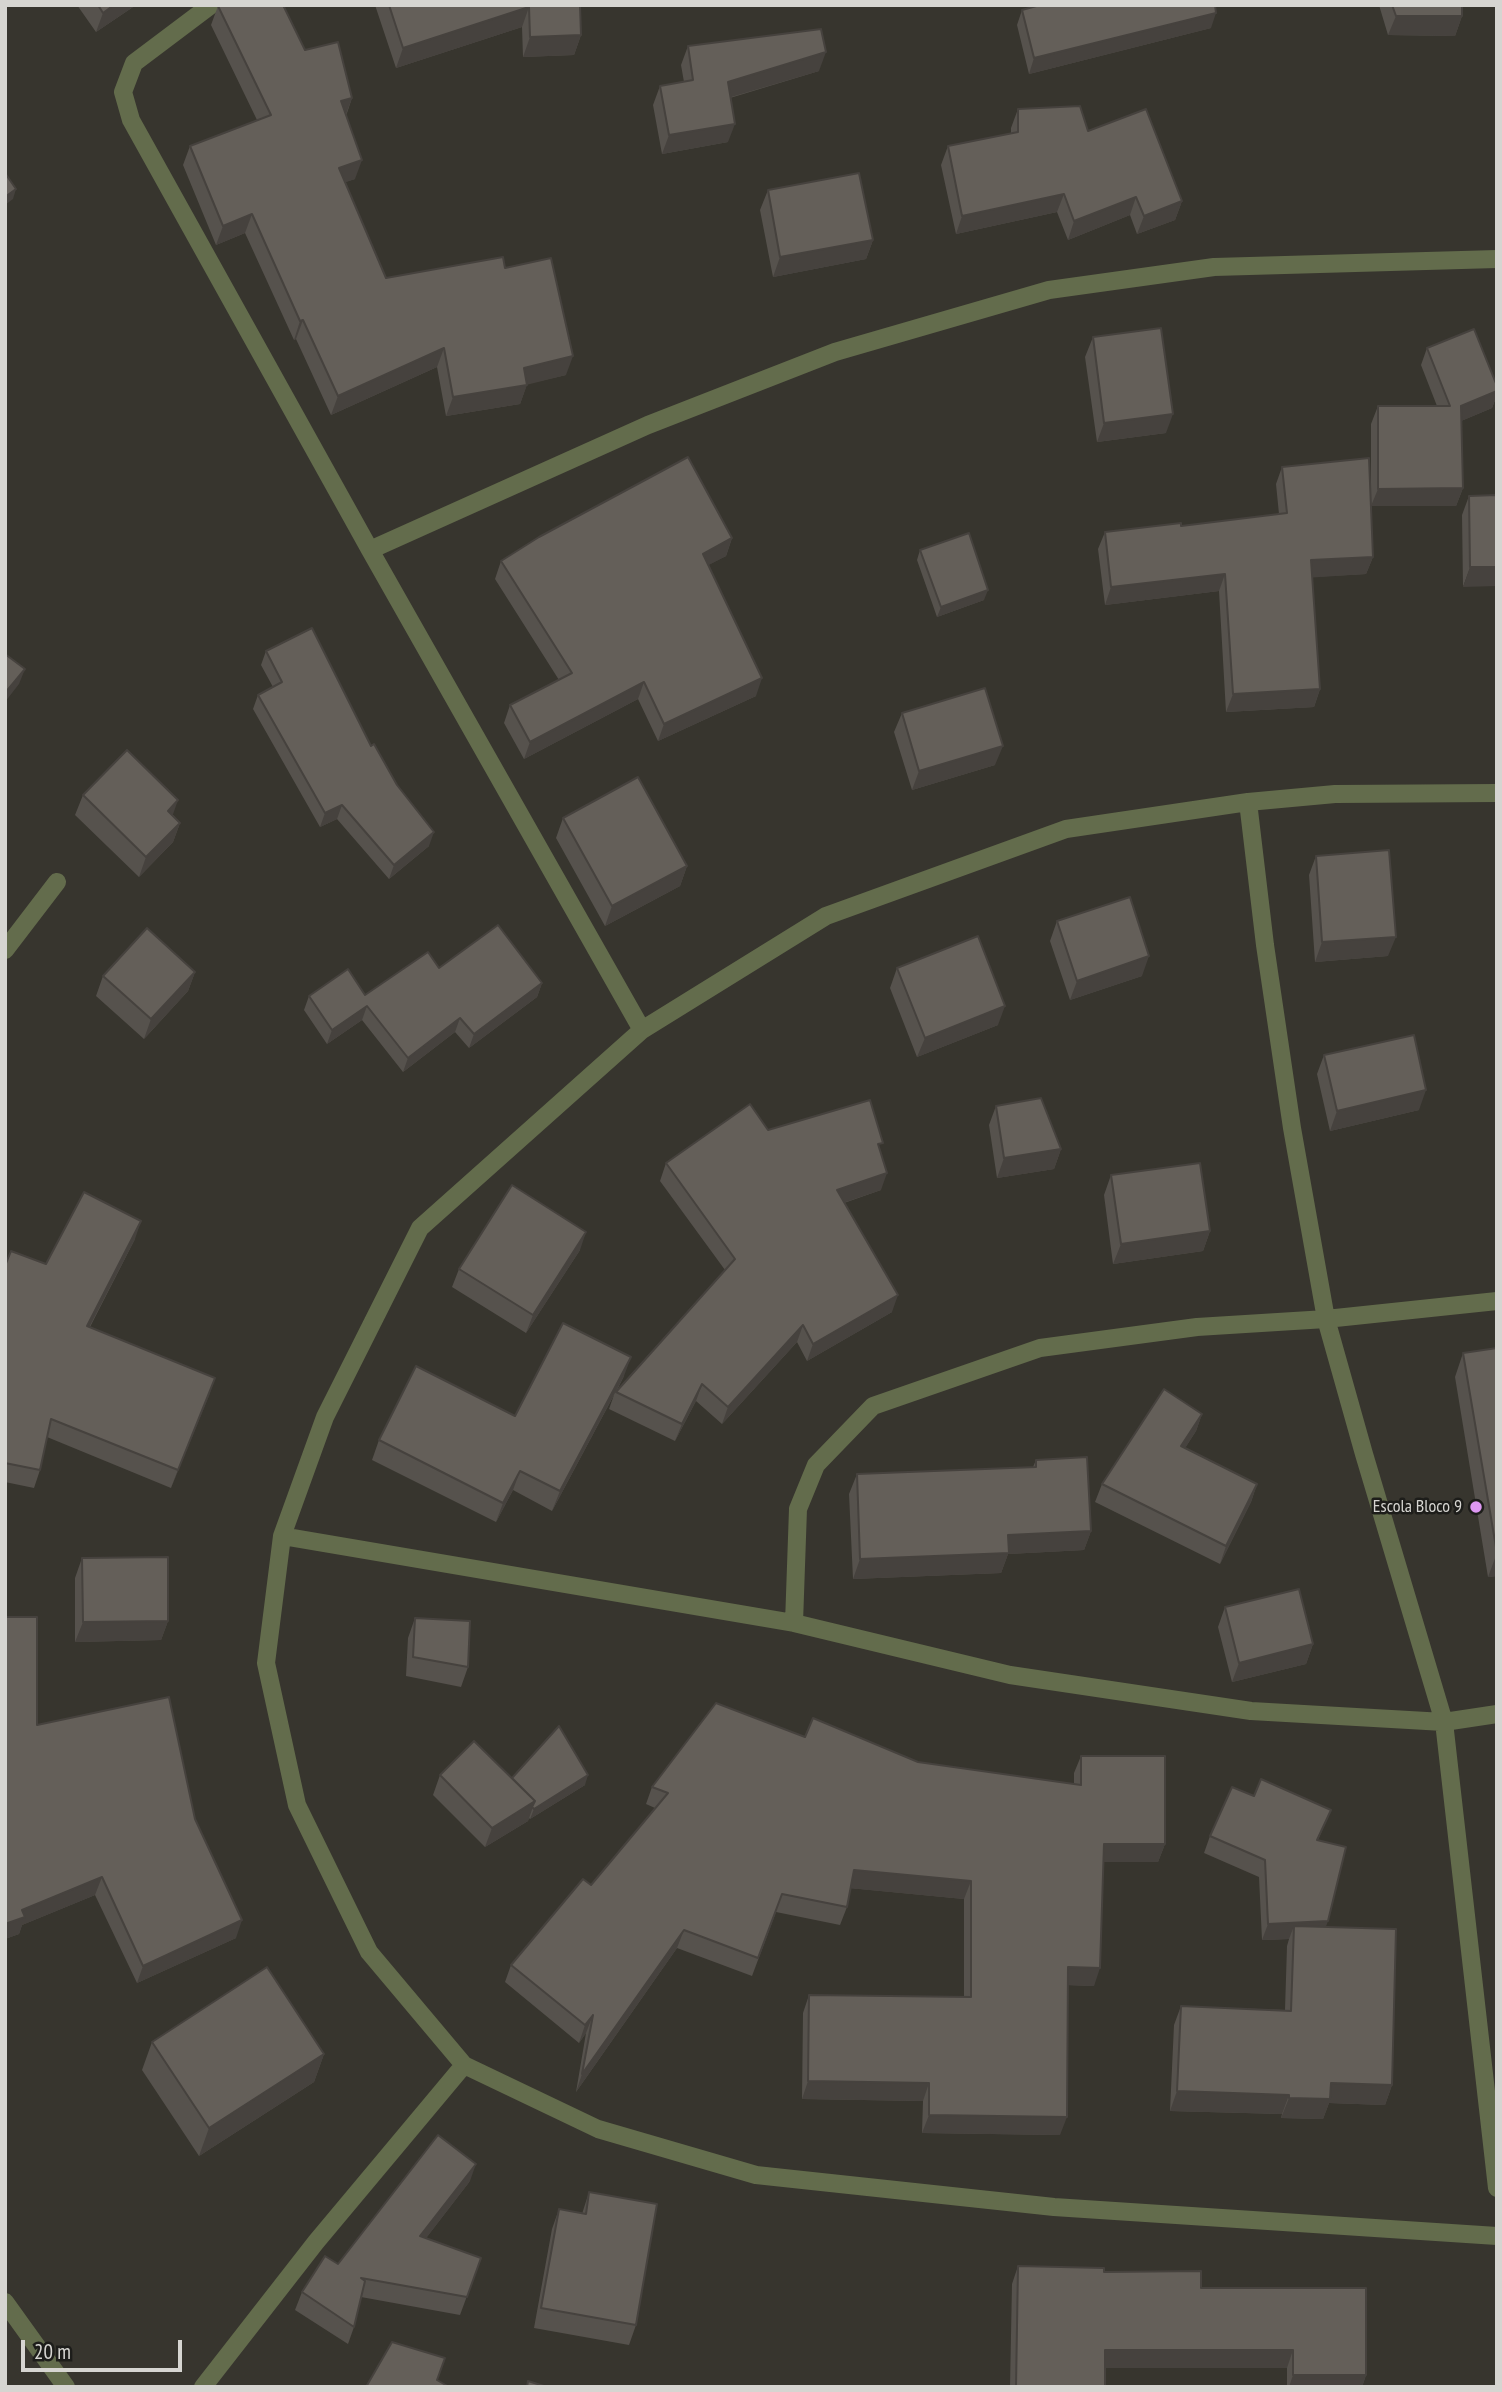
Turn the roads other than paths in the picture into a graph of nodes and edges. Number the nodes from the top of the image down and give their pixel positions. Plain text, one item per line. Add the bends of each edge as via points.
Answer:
1 (211, 5) edge
2 (1497, 259) edge
3 (370, 550) junction
4 (1497, 793) edge
5 (1248, 802) junction
6 (57, 881) dead end
7 (5, 950) edge
8 (642, 1030) junction
9 (1497, 1301) edge
10 (1326, 1319) junction
11 (282, 1536) junction
12 (794, 1623) junction
13 (1497, 1714) edge
14 (1444, 1722) junction
15 (464, 2065) junction
16 (1497, 2188) edge
17 (1497, 2236) edge
18 (5, 2302) edge
19 (66, 2387) edge
20 (203, 2387) edge

1 - 3 street via 134,63 123,92 131,120
2 - 3 street via 1214,267 1049,290 835,352 648,425
3 - 8 street
4 - 5 street via 1335,794
5 - 8 street via 1066,829 826,916
5 - 10 street via 1292,1128
6 - 7 street
8 - 11 street via 420,1228 325,1417
9 - 10 street
10 - 12 street via 1197,1327 1040,1348 873,1406 816,1465 798,1509
10 - 14 street
11 - 12 street
11 - 15 street via 266,1663 297,1805 369,1952
12 - 14 street via 1010,1675 1251,1711
13 - 14 street
14 - 16 street
15 - 17 street via 598,2129 756,2175 1054,2207
15 - 20 street via 316,2242
18 - 19 street

